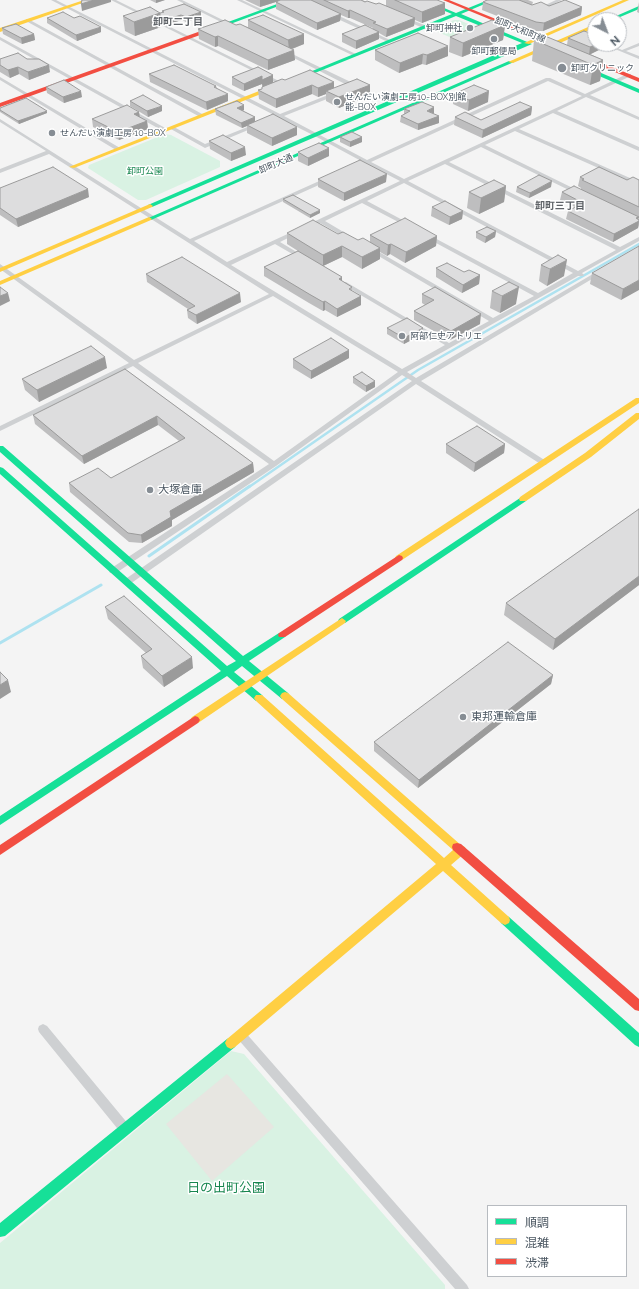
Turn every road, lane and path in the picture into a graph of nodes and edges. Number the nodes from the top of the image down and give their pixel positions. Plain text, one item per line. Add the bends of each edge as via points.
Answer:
1 (53, 0) edge
2 (90, 0) edge
3 (113, 0) edge
4 (179, 0) edge
5 (239, 0) edge
6 (293, 0) edge
7 (421, 0) edge
8 (445, 0) edge
9 (492, 0) edge
10 (560, 0) edge
11 (627, 0) edge
12 (639, 7) edge
13 (66, 8) junction
14 (469, 10) junction
15 (262, 11) junction
16 (324, 11) edge
17 (532, 11) edge
18 (627, 12) edge
19 (457, 14) junction
20 (401, 17) edge
21 (28, 20) junction
22 (231, 25) junction
23 (424, 27) junction
24 (587, 29) edge
25 (0, 30) edge
26 (578, 33) junction
27 (587, 36) edge
28 (190, 37) junction
29 (0, 38) edge
30 (538, 38) junction
31 (390, 41) junction
32 (526, 43) junction
33 (553, 44) junction
34 (639, 44) edge
35 (541, 49) junction
36 (564, 49) edge
37 (627, 49) edge
38 (282, 50) edge
39 (150, 51) junction
40 (625, 52) edge
41 (356, 54) junction
42 (552, 54) edge
43 (578, 55) edge
44 (639, 58) edge
45 (111, 65) junction
46 (580, 66) edge
47 (320, 69) junction
48 (629, 75) junction
49 (0, 78) edge
50 (72, 79) junction
51 (639, 80) edge
52 (616, 81) junction
53 (283, 84) junction
54 (348, 89) edge
55 (639, 90) edge
56 (340, 92) edge
57 (28, 95) junction
58 (586, 96) junction
59 (246, 98) junction
60 (0, 105) edge
61 (554, 111) junction
62 (202, 116) junction
63 (280, 116) junction
64 (272, 119) edge
65 (639, 119) edge
66 (0, 120) edge
67 (266, 122) edge
68 (168, 129) junction
69 (516, 129) junction
70 (315, 134) junction
71 (329, 142) junction
72 (482, 145) junction
73 (118, 149) junction
74 (639, 149) edge
75 (49, 152) junction
76 (367, 161) junction
77 (446, 162) junction
78 (359, 165) edge
79 (72, 167) junction
80 (0, 171) edge
81 (331, 177) edge
82 (405, 182) junction
83 (639, 184) edge
84 (582, 194) edge
85 (363, 201) junction
86 (140, 210) junction
87 (152, 217) junction
88 (321, 221) junction
89 (416, 230) edge
90 (423, 233) edge
91 (639, 239) edge
92 (354, 240) edge
93 (190, 241) junction
94 (276, 242) junction
95 (368, 248) edge
96 (619, 249) junction
97 (308, 261) edge
98 (226, 265) junction
99 (1, 268) edge
100 (608, 268) edge
101 (578, 273) junction
102 (14, 277) junction
103 (589, 279) junction
104 (342, 281) edge
105 (0, 283) edge
106 (273, 294) junction
107 (539, 296) junction
108 (494, 321) junction
109 (450, 346) junction
110 (134, 363) junction
111 (404, 373) junction
112 (415, 380) junction
113 (639, 400) edge
114 (639, 415) edge
115 (0, 429) edge
116 (0, 448) edge
117 (544, 463) junction
118 (274, 464) junction
119 (0, 470) edge
120 (128, 561) junction
121 (113, 571) junction
122 (142, 572) junction
123 (127, 582) junction
124 (242, 661) junction
125 (227, 671) junction
126 (262, 676) junction
127 (245, 687) junction
128 (0, 821) edge
129 (461, 850) junction
130 (0, 851) edge
131 (443, 866) junction
132 (639, 1006) edge
133 (43, 1029) dead end
134 (241, 1035) junction
135 (639, 1041) edge
136 (125, 1129) junction
137 (0, 1231) edge
138 (463, 1289) edge

1 - 13 street
2 - 13 street
3 - 28 street
4 - 22 street
5 - 15 street
6 - 15 street
7 - 19 street, 卸町大和町線
8 - 14 street, 卸町大和町線
9 - 14 street
10 - 17 street
11 - 30 street
12 - 18 street
13 - 21 street
13 - 39 street
14 - 19 street
14 - 30 street, 卸町大和町線
15 - 22 street
15 - 41 street
16 - 31 street
19 - 23 street
19 - 32 street, 卸町大和町線
20 - 23 street
21 - 25 street
21 - 45 street
22 - 28 street
23 - 31 street
24 - 26 street, 卸町大通
26 - 27 street
26 - 33 street, 卸町大通
28 - 39 street
28 - 53 street
29 - 50 street
30 - 32 street
30 - 33 street, 卸町大和町線
31 - 41 street
32 - 35 street, 卸町大和町線
32 - 70 street
33 - 35 street, 卸町大通
33 - 36 street, 卸町大和町線
34 - 37 street
35 - 42 street, 卸町大和町線
35 - 71 street, 卸町大通
38 - 47 street
39 - 45 street
39 - 59 street
40 - 44 street
41 - 47 street
43 - 48 street
45 - 50 street
45 - 62 street
46 - 52 street
47 - 53 street
47 - 54 street via 355,86
48 - 51 street
48 - 52 street
49 - 57 street
50 - 57 street
50 - 68 street
52 - 55 street
52 - 58 street
53 - 59 street
56 - 63 street
57 - 60 street
57 - 73 street
58 - 61 street
58 - 65 street
58 - 76 street via 548,79
59 - 62 street
59 - 63 street
61 - 69 street
61 - 74 street
62 - 68 street
63 - 64 street
63 - 70 street
66 - 75 street
67 - 68 street via 205,146
68 - 73 street
69 - 72 street
69 - 83 street
70 - 71 street
70 - 86 street
71 - 76 street
71 - 87 street, 卸町大通
72 - 77 street
72 - 84 street
73 - 79 street
75 - 79 street
75 - 80 street
76 - 78 street
76 - 82 street
77 - 82 street
77 - 96 street
79 - 86 street
81 - 93 street
82 - 85 street
82 - 101 street
85 - 88 street
85 - 89 street
86 - 87 street
86 - 99 street
87 - 93 street
87 - 102 street, 卸町大通
88 - 92 street
88 - 94 street
90 - 107 street
91 - 96 street
93 - 98 street
94 - 97 street
94 - 98 street
95 - 108 street
96 - 101 street
98 - 106 street
99 - 102 street
100 - 103 street
101 - 103 street
101 - 107 street
102 - 105 street, 卸町大通
102 - 110 street
103 - 112 street
104 - 109 street
106 - 110 street
106 - 111 street
107 - 108 street
108 - 109 street
109 - 111 street
110 - 115 street
110 - 118 street
111 - 112 street
111 - 118 street
112 - 117 street
112 - 122 street
113 - 117 street
114 - 126 street via 588,455
116 - 120 street
117 - 124 street
118 - 120 street
119 - 121 street
120 - 121 street
120 - 122 street
121 - 123 street
122 - 123 street
122 - 124 street
123 - 125 street
124 - 125 street
124 - 126 street
125 - 127 street
125 - 128 street
126 - 127 street
126 - 129 street
127 - 130 street
127 - 131 street
129 - 131 street
129 - 132 street
131 - 134 street
131 - 135 street
133 - 136 street
134 - 136 street
134 - 138 street
136 - 137 street

